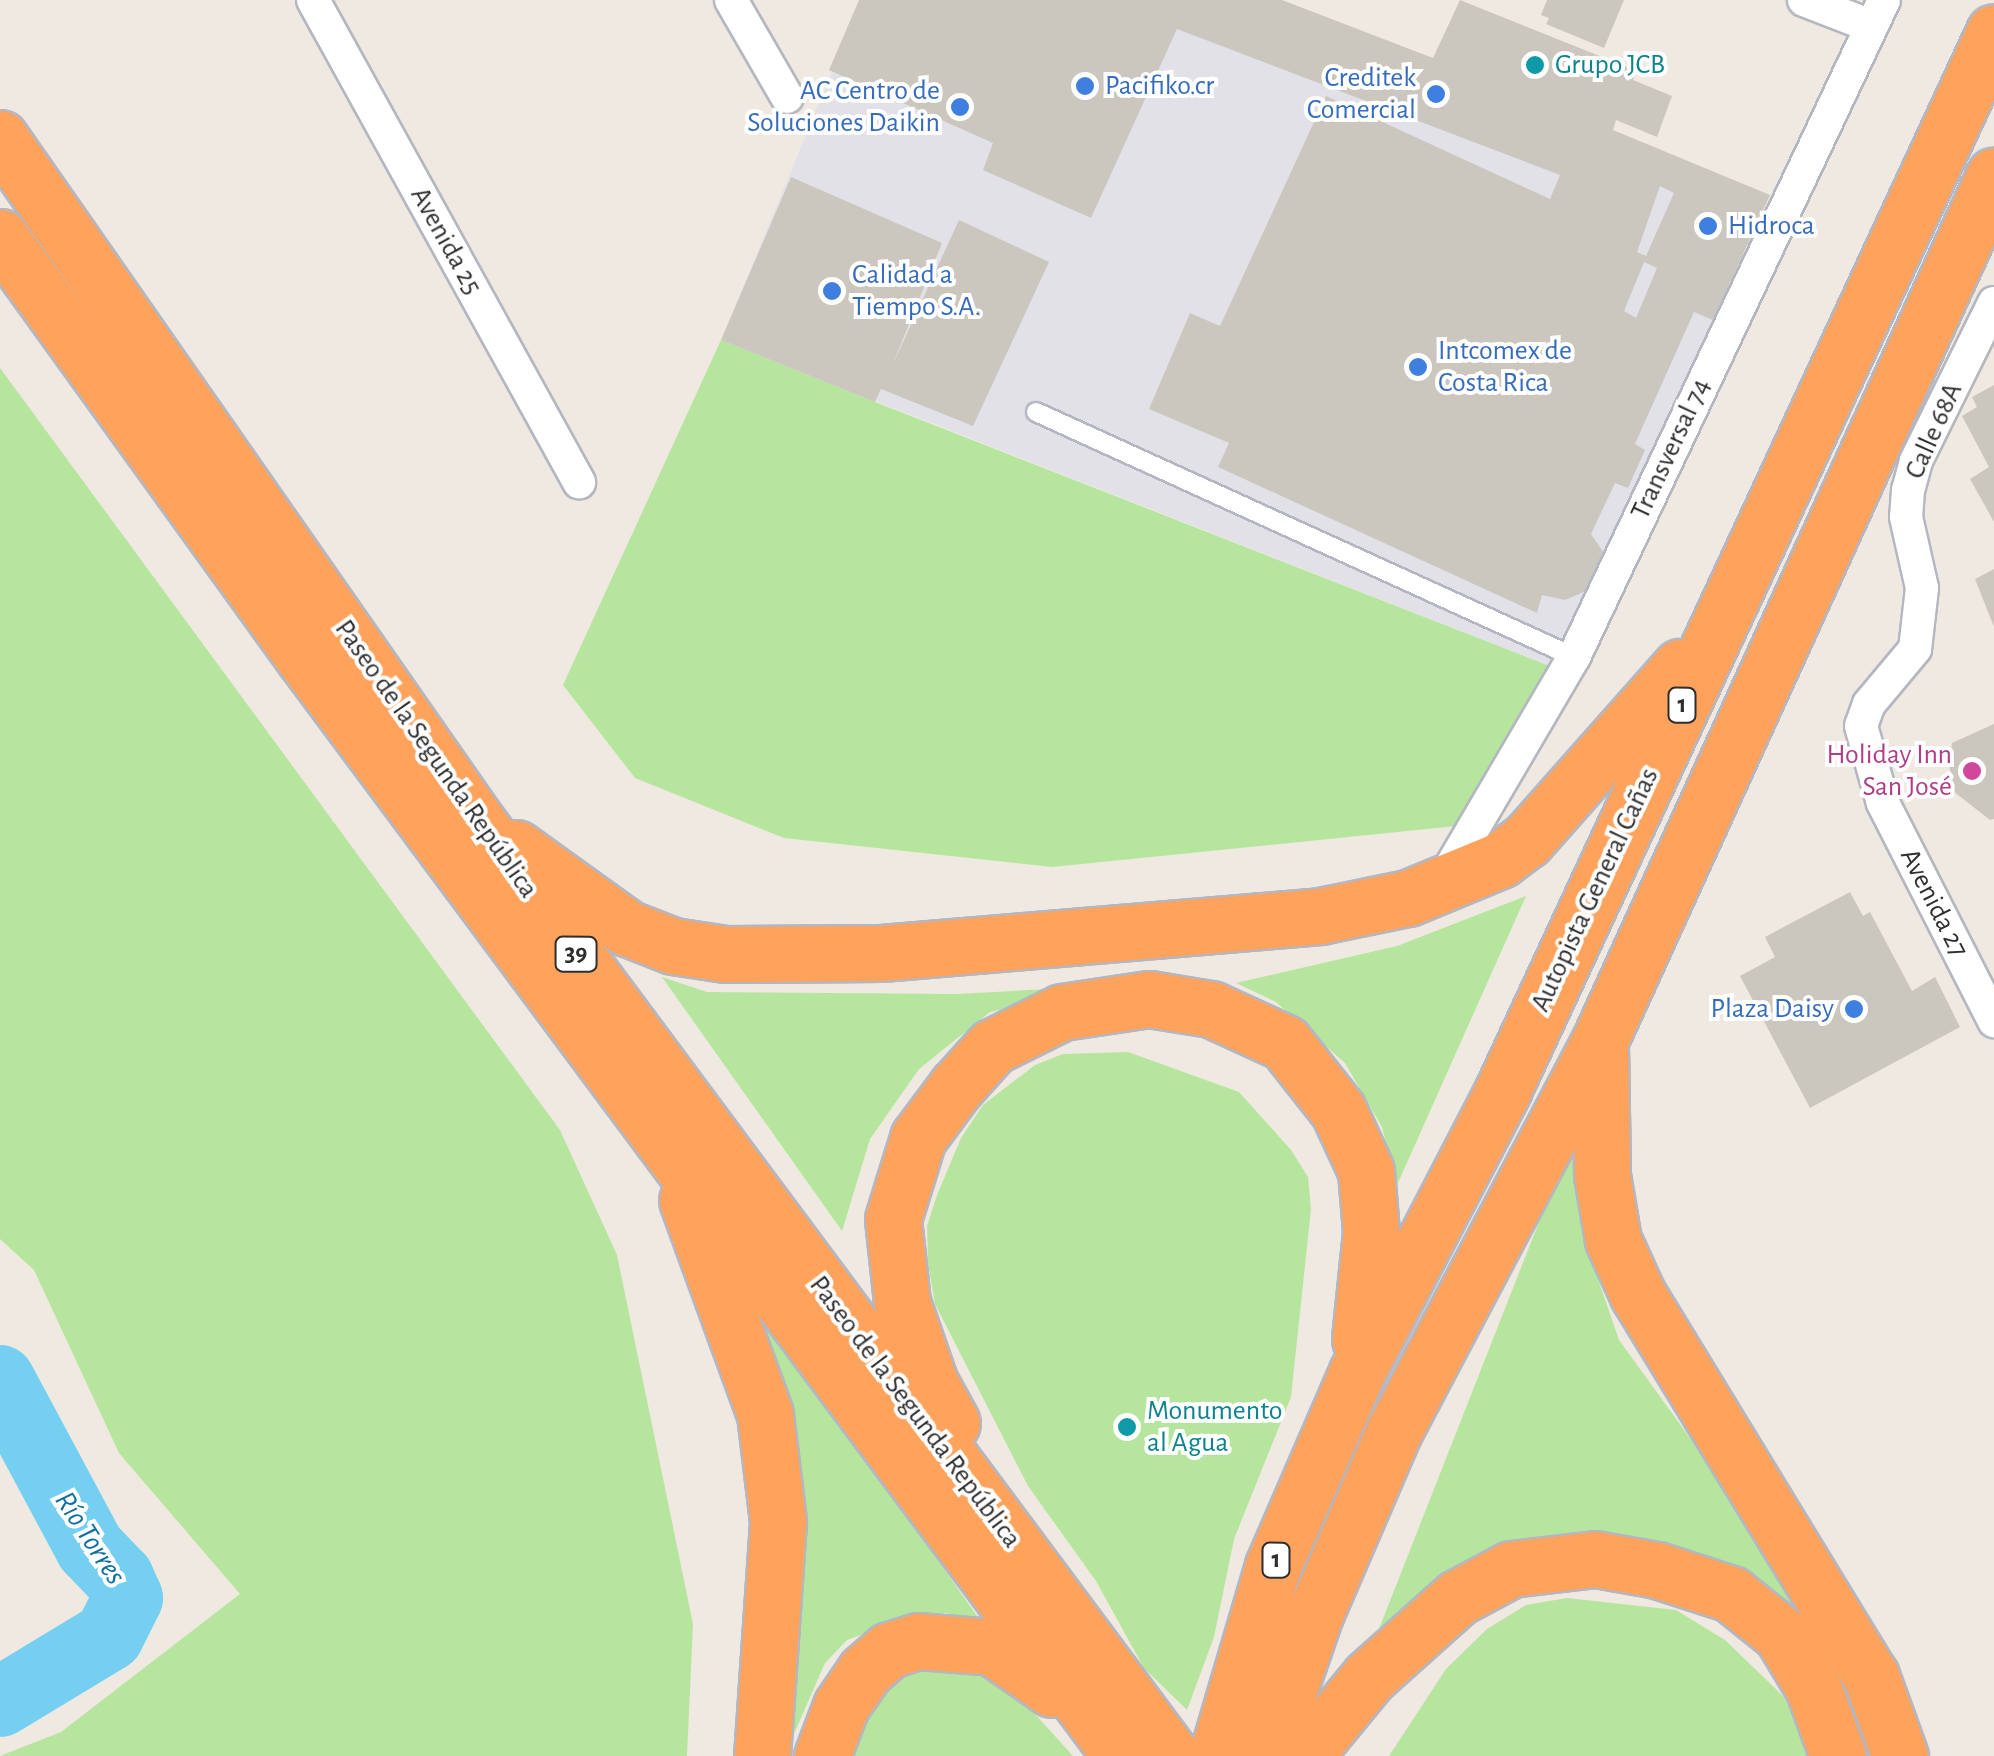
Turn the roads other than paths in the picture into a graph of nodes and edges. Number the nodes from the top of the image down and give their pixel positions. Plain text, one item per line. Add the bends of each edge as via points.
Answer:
1 (314, 0) edge
2 (731, 0) edge
3 (1804, 0) edge
4 (1974, 0) edge
5 (1878, 13) edge
6 (1994, 32) edge
7 (787, 97) dead end
8 (0, 138) edge
9 (1994, 180) edge
10 (1908, 221) junction
11 (0, 237) edge
12 (1994, 304) edge
13 (1036, 412) dead end
14 (579, 482) dead end
15 (1721, 620) junction
16 (1574, 657) junction
17 (1860, 726) joint
18 (476, 819) junction
19 (1439, 888) junction
20 (1994, 1021) edge
21 (1600, 1040) junction
22 (666, 1141) junction
23 (1357, 1372) junction
24 (1062, 1611) junction
25 (762, 1756) edge
26 (822, 1756) edge
27 (1118, 1756) edge
28 (1172, 1756) edge
29 (1218, 1756) edge
30 (1266, 1756) edge
31 (1304, 1756) edge
32 (1838, 1756) edge
33 (1900, 1756) edge

1 - 14 street, Avenida 25
2 - 7 street
3 - 5 street
4 - 10 highway
5 - 16 street, Transversal 74
6 - 10 highway, Autopista General Cañas / 1
8 - 18 highway, Paseo de la Segunda República / 39
9 - 21 highway, 1
10 - 15 highway, Autopista General Cañas / 1
11 - 22 highway, Paseo de la Segunda República / 39
12 - 17 street, Calle 68A via 1916,460 1908,490 1906,517 1922,588 1914,649 1877,693
13 - 16 lane
15 - 19 highway via 1527,840
15 - 23 highway, Autopista General Cañas / 1 via 1503,1090
16 - 19 street, Transversal 74
17 - 20 street, Avenida 27 via 1877,788
18 - 19 highway via 627,928 673,946 725,954 881,952 1320,916
18 - 24 highway, Paseo de la Segunda República / 39
21 - 30 highway, 1 via 1394,1432 1316,1612
21 - 33 highway via 1602,1175 1614,1240 1638,1295 1871,1676
22 - 25 highway via 765,1414 778,1522
22 - 27 highway, Paseo de la Segunda República / 39
23 - 24 highway via 1371,1232 1366,1172 1338,1110 1285,1042 1211,1009 1149,999 1062,1012 992,1047 918,1138 893,1218 902,1302 930,1383
23 - 29 highway, Autopista General Cañas / 1 via 1273,1566
24 - 28 highway, Paseo de la Segunda República / 39
26 - 27 highway via 841,1706 864,1671 889,1650 945,1638 992,1647 1037,1672
31 - 32 highway via 1369,1677 1457,1598 1511,1569 1594,1559 1730,1594 1781,1634 1813,1687

